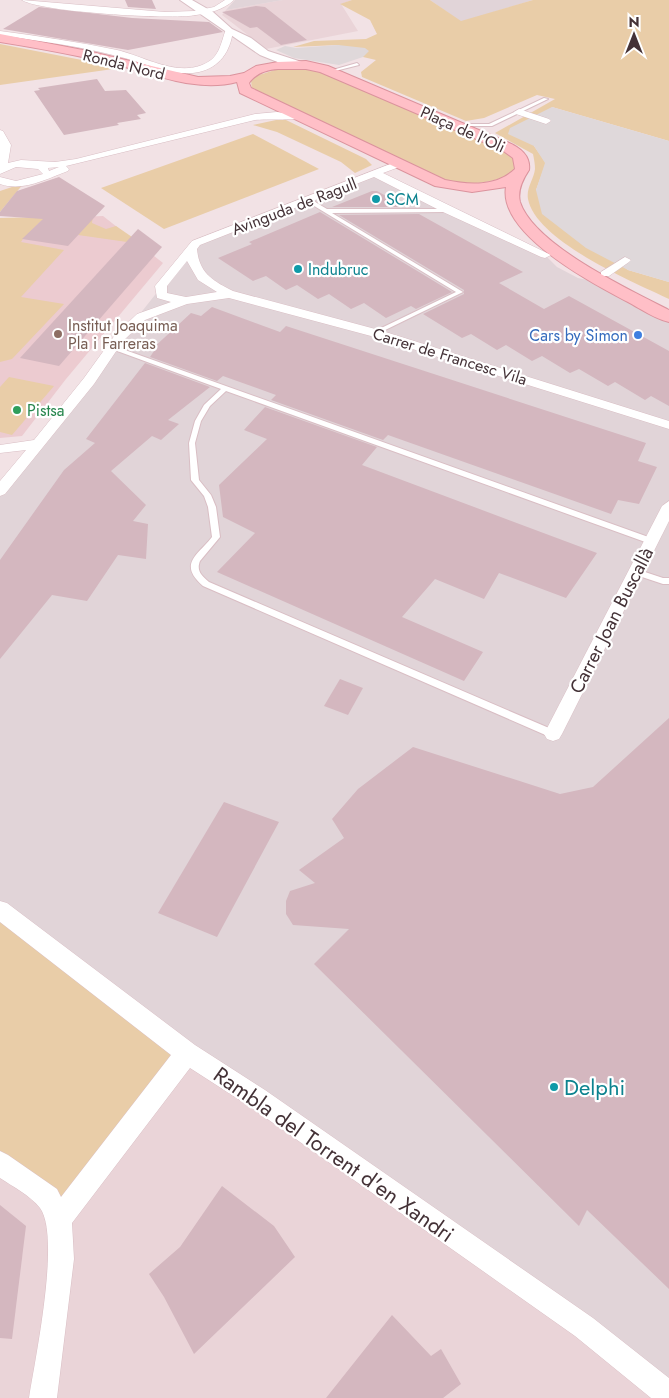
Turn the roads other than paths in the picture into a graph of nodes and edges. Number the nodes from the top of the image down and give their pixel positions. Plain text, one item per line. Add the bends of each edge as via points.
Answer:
1 (26, 0) edge
2 (185, 0) edge
3 (230, 0) edge
4 (203, 10) junction
5 (229, 31) junction
6 (0, 33) edge
7 (0, 40) edge
8 (357, 64) dead end
9 (306, 65) junction
10 (260, 69) junction
11 (330, 71) junction
12 (247, 76) junction
13 (247, 93) junction
14 (546, 99) dead end
15 (264, 101) junction
16 (519, 112) junction
17 (255, 117) junction
18 (300, 118) junction
19 (546, 121) dead end
20 (450, 123) junction
21 (490, 125) junction
22 (0, 133) edge
23 (497, 142) junction
24 (104, 155) junction
25 (398, 164) junction
26 (36, 165) junction
27 (2, 169) edge
28 (376, 174) junction
29 (516, 176) junction
30 (41, 177) junction
31 (0, 180) edge
32 (24, 183) junction
33 (472, 187) junction
34 (0, 191) edge
35 (308, 200) junction
36 (447, 210) junction
37 (326, 211) junction
38 (546, 248) junction
39 (191, 249) junction
40 (625, 260) dead end
41 (197, 272) junction
42 (605, 274) junction
43 (164, 282) junction
44 (208, 283) junction
45 (229, 294) junction
46 (630, 297) junction
47 (200, 298) junction
48 (187, 301) junction
49 (669, 306) edge
50 (141, 317) junction
51 (669, 317) edge
52 (669, 322) edge
53 (375, 333) junction
54 (115, 343) junction
55 (225, 388) junction
56 (669, 425) edge
57 (37, 444) junction
58 (0, 449) edge
59 (0, 491) edge
60 (669, 506) edge
61 (651, 541) junction
62 (636, 572) junction
63 (669, 581) edge
64 (553, 734) joint
65 (0, 910) edge
66 (187, 1053) junction
67 (0, 1163) edge
68 (54, 1209) junction
69 (669, 1395) edge
70 (43, 1398) edge

1 - 4 street via 134,14
2 - 4 street
3 - 4 street via 226,5
4 - 5 street
5 - 6 street via 225,52 220,58 186,71 119,54
5 - 9 street via 270,56
5 - 10 street via 242,48 260,62
7 - 12 main road, Ronda Nord via 109,60 189,81 220,83
7 - 13 main road, Ronda Nord via 182,83
8 - 11 lane
9 - 10 main road, Plaça de l'Oli
9 - 11 main road, Plaça de l'Oli
10 - 12 main road, Plaça de l'Oli
11 - 20 main road, Plaça de l'Oli
12 - 13 main road via 243,83
13 - 15 main road, Plaça de l'Oli
14 - 16 lane
15 - 17 street via 265,108
15 - 18 main road, Plaça de l'Oli
16 - 19 street
16 - 21 lane
17 - 18 street via 278,115
17 - 24 street
18 - 25 main road, Plaça de l'Oli
20 - 21 lane
20 - 23 main road, Plaça de l'Oli
21 - 23 lane via 485,130
22 - 27 street via 8,151
23 - 29 main road, Plaça de l'Oli via 521,158 523,166
24 - 26 street via 55,165
24 - 30 street
25 - 28 street, Avinguda de Ragull
25 - 33 main road, Plaça de l'Oli via 434,181
26 - 27 street via 16,164
26 - 30 street via 44,169
28 - 35 street, Avinguda de Ragull
28 - 36 street
29 - 33 main road, Plaça de l'Oli via 494,185
29 - 38 main road via 512,196 515,206
30 - 32 street
31 - 32 street
32 - 34 street
33 - 38 main road via 485,193 529,242
35 - 37 lane
35 - 39 street, Avinguda de Ragull via 196,243
36 - 37 lane
36 - 38 street
37 - 53 lane via 460,292
38 - 42 main road
38 - 46 main road
39 - 41 street via 191,263
39 - 43 street
40 - 42 street
41 - 43 street via 184,272
41 - 44 street, Carrer de Francesc Vila
42 - 49 main road
43 - 48 street via 161,295 170,300
43 - 50 street
44 - 45 street, Carrer de Francesc Vila
44 - 47 street
45 - 47 street, Carrer de Francesc Vila
45 - 53 street, Carrer de Francesc Vila
46 - 51 main road
46 - 52 street
47 - 48 street, Carrer de Francesc Vila
48 - 50 street
50 - 54 street
53 - 56 street, Carrer de Francesc Vila
54 - 55 lane
54 - 57 street via 89,381
55 - 61 lane
55 - 64 lane via 207,405 192,443 196,480 212,507 216,537 197,557 193,567 196,577
57 - 58 street
57 - 59 street
60 - 61 street, Carrer Joan Buscallà
61 - 62 street, Carrer Joan Buscallà
62 - 63 lane via 663,582
62 - 64 street, Carrer Joan Buscallà
65 - 66 street, Rambla del Torrent d'en Xandri
66 - 68 street
66 - 69 street, Rambla del Torrent d'en Xandri via 584,1327
67 - 68 street
68 - 70 street via 61,1259

